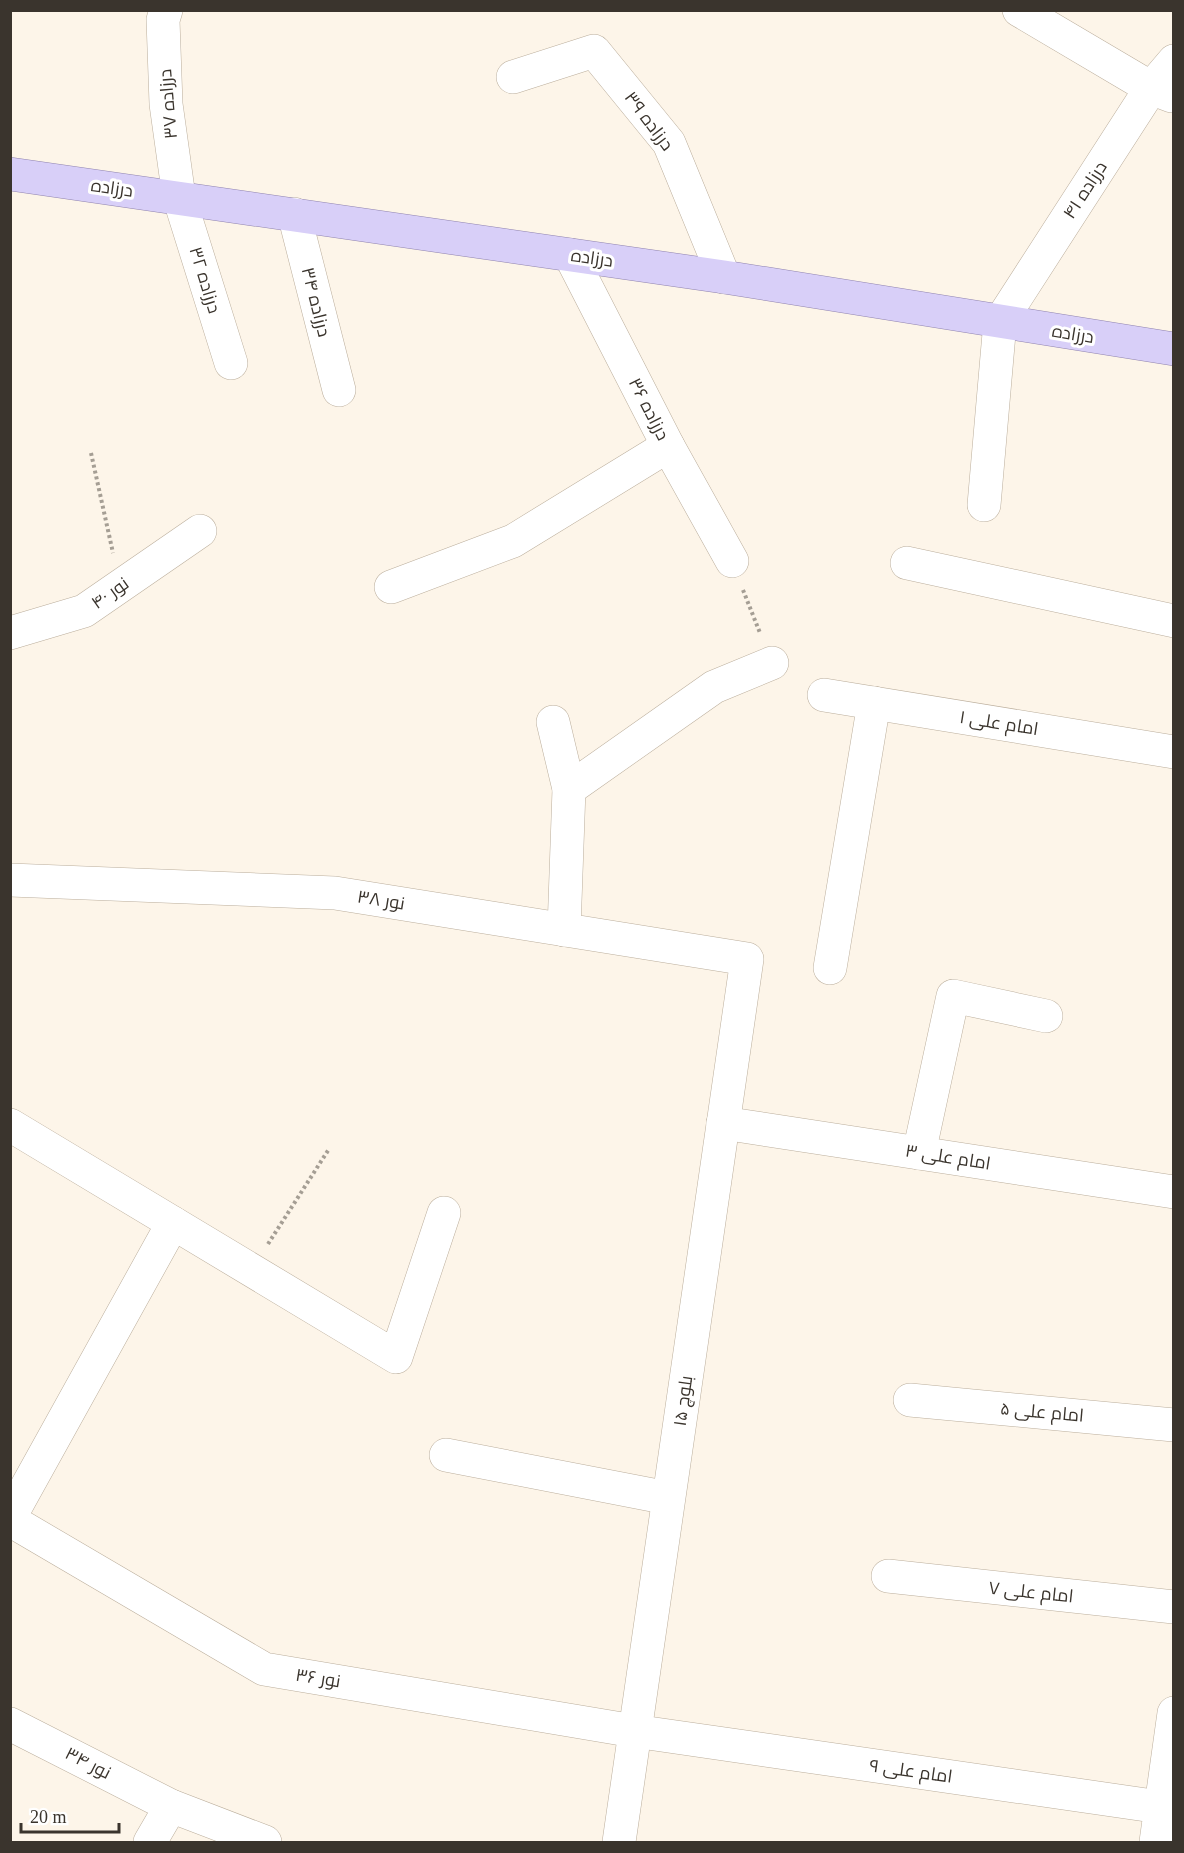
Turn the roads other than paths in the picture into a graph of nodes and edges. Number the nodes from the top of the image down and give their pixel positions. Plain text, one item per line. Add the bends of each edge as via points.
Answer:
1 (166, 10) edge
2 (1019, 10) edge
3 (1173, 62) edge
4 (513, 77) dead end
5 (1162, 92) edge
6 (10, 174) edge
7 (180, 197) junction
8 (294, 214) junction
9 (570, 255) junction
10 (724, 277) junction
11 (999, 322) junction
12 (1173, 349) edge
13 (231, 363) dead end
14 (339, 390) dead end
15 (668, 446) junction
16 (984, 505) dead end
17 (200, 531) dead end
18 (732, 561) road end
19 (907, 563) dead end
20 (391, 587) dead end
21 (1173, 621) edge
22 (10, 633) edge
23 (772, 663) road end
24 (824, 695) dead end
25 (874, 703) junction
26 (553, 722) dead end
27 (1173, 752) edge
28 (569, 789) junction
29 (10, 880) edge
30 (564, 930) junction
31 (747, 959) joint
32 (830, 968) dead end
33 (1046, 1016) dead end
34 (723, 1123) junction
35 (10, 1125) edge
36 (919, 1153) junction
37 (1173, 1192) edge
38 (444, 1213) dead end
39 (173, 1223) junction
40 (910, 1400) dead end
41 (1173, 1425) edge
42 (446, 1455) dead end
43 (668, 1498) junction
44 (10, 1518) edge
45 (888, 1576) dead end
46 (1173, 1607) edge
47 (1173, 1713) edge
48 (10, 1724) edge
49 (648, 1733) junction
50 (171, 1806) junction
51 (1167, 1808) edge
52 (150, 1842) edge
53 (265, 1842) edge
54 (619, 1842) edge
55 (1156, 1842) edge

1 - 7 street, درزاده ۳۷ via 162,20 166,104
2 - 5 street
3 - 5 street, درزاده ۴۱
4 - 10 street, درزاده ۳۹ via 594,51 669,143
5 - 11 street, درزاده ۴۱
6 - 7 main road, درزاده
7 - 8 main road, درزاده
7 - 13 street, درزاده ۳۲
8 - 9 main road, درزاده
8 - 14 street, درزاده ۳۴
9 - 10 main road, درزاده
9 - 15 street, درزاده ۳۶
10 - 11 main road, درزاده
11 - 12 main road, درزاده
11 - 16 street
15 - 18 street, درزاده ۳۶
15 - 20 street via 513,542
17 - 22 street, نور ۴۰ via 84,611
19 - 21 street
23 - 28 street via 714,687
24 - 25 street, امام علی ۱
25 - 27 street, امام علی ۱
25 - 32 street
26 - 28 street
28 - 30 street
29 - 30 street, نور ۳۸ via 335,893
30 - 31 street, نور ۳۸
31 - 34 street, بلوچ ۱۵
33 - 36 street via 953,996
34 - 36 street, امام علی ۳
34 - 43 street, بلوچ ۱۵
35 - 39 street
36 - 37 street, امام علی ۳
38 - 39 street via 396,1357
39 - 44 street
40 - 41 street, امام علی ۵
42 - 43 street
43 - 49 street, بلوچ ۱۵
44 - 49 street, نور ۳۶ via 264,1669
45 - 46 street, امام علی ۷
47 - 51 street
48 - 50 street, نور ۳۴
49 - 51 street, امام علی ۹
49 - 54 street, بلوچ ۱۵
50 - 52 street
50 - 53 street, نور ۳۴
51 - 55 street

